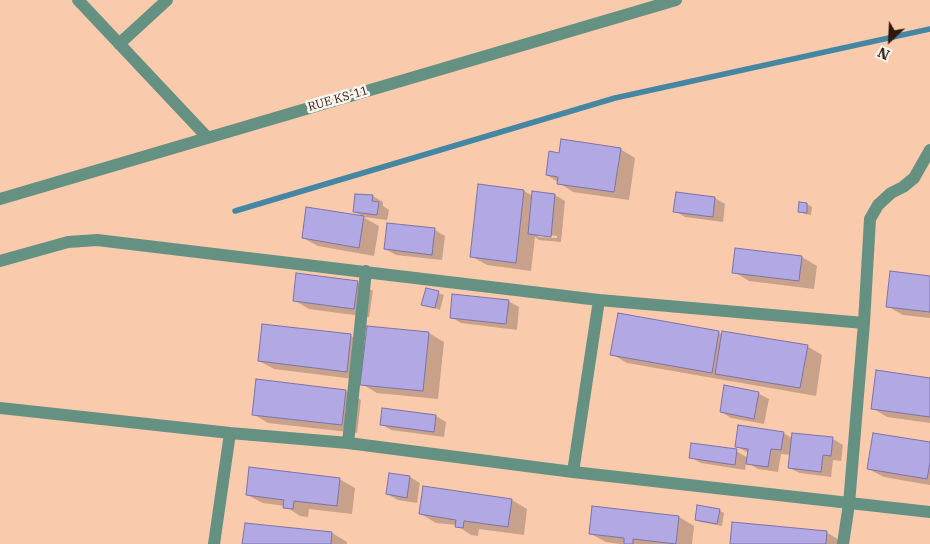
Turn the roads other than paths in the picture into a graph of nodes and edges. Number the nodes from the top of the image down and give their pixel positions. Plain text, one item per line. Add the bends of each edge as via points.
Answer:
1 (78, 0) edge
2 (167, 0) edge
3 (676, 0) edge
4 (120, 44) junction
5 (207, 137) junction
6 (930, 150) edge
7 (0, 199) edge
8 (0, 262) edge
9 (366, 271) junction
10 (599, 300) junction
11 (864, 323) junction
12 (0, 408) edge
13 (230, 433) junction
14 (348, 443) junction
15 (574, 472) junction
16 (849, 504) junction
17 (930, 512) edge
18 (214, 544) edge
19 (843, 544) edge

1 - 4 street
2 - 4 street
3 - 5 street, RUE KS-11
4 - 5 street
5 - 7 street, RUE KS-11
6 - 11 street via 914,178 878,205 870,219
8 - 9 street via 68,242 97,240
9 - 10 street
9 - 14 street
10 - 11 street
10 - 15 street
11 - 16 street
12 - 13 street
13 - 14 street
13 - 18 street
14 - 15 street
15 - 16 street
16 - 17 street
16 - 19 street

